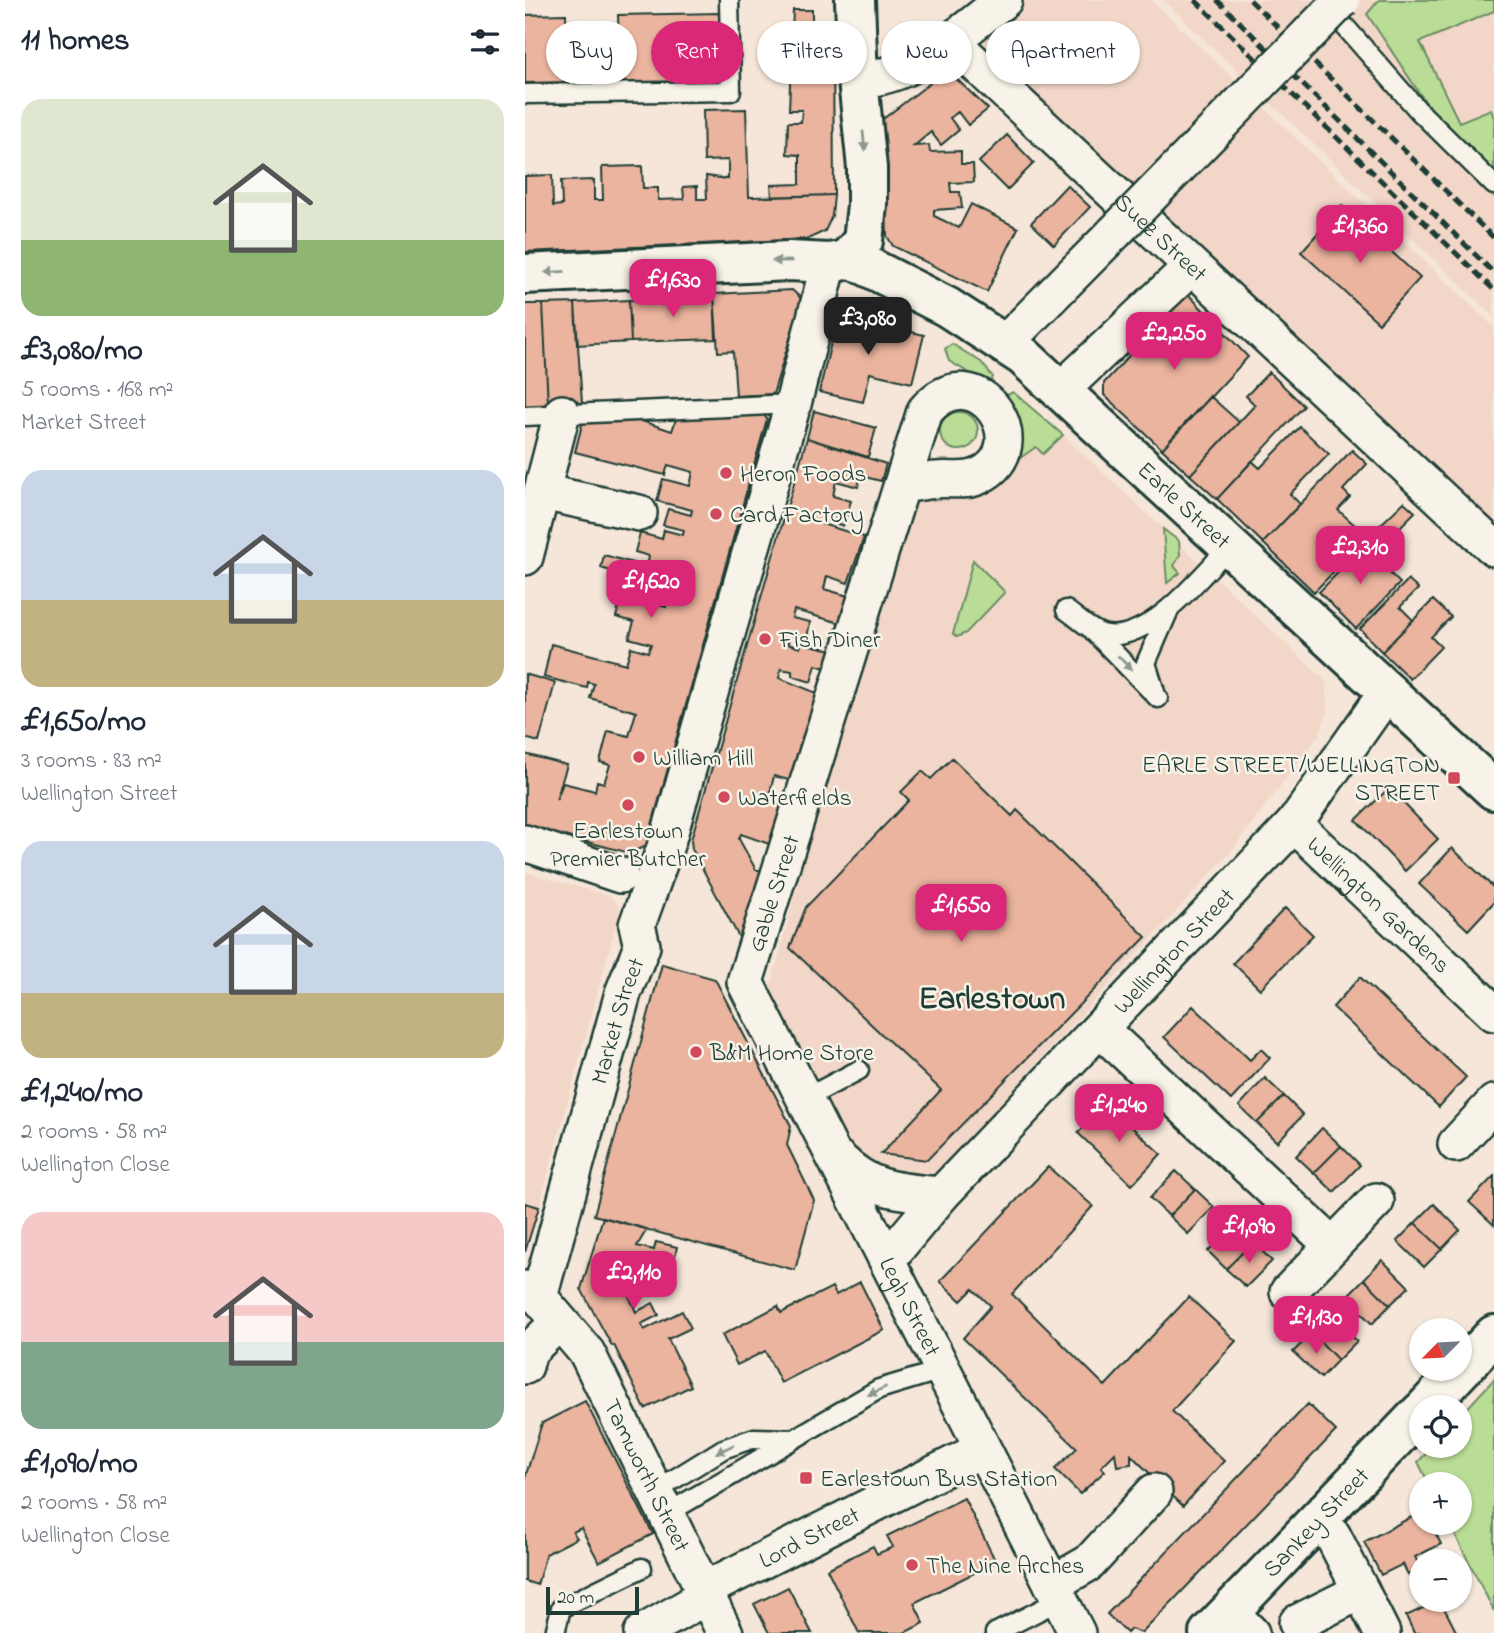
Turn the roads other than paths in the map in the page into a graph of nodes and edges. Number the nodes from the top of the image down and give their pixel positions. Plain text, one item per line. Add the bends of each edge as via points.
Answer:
1 (729, 0) edge
2 (855, 0) edge
3 (1004, 0) edge
4 (1322, 0) edge
5 (1342, 0) edge
6 (856, 21) edge
7 (972, 24) edge
8 (972, 61) edge
9 (858, 84) edge
10 (525, 94) edge
11 (1494, 185) edge
12 (839, 260) junction
13 (1191, 267) junction
14 (525, 274) edge
15 (1006, 342) junction
16 (1060, 391) junction
17 (793, 404) junction
18 (562, 413) junction
19 (525, 416) edge
20 (904, 485) dead end
21 (542, 492) junction
22 (639, 513) dead end
23 (1230, 546) junction
24 (1494, 548) edge
25 (525, 557) edge
26 (1066, 610) dead end
27 (1168, 610) junction
28 (1091, 629) junction
29 (1390, 692) junction
30 (1494, 790) edge
31 (1294, 824) junction
32 (525, 843) edge
33 (620, 874) dead end
34 (745, 982) joint
35 (1494, 1013) edge
36 (1100, 1029) junction
37 (859, 1070) dead end
38 (806, 1098) junction
39 (1494, 1103) edge
40 (1456, 1144) dead end
41 (832, 1151) junction
42 (941, 1195) junction
43 (1376, 1201) dead end
44 (1332, 1245) junction
45 (887, 1260) junction
46 (1288, 1292) dead end
47 (541, 1303) edge
48 (1494, 1335) edge
49 (525, 1366) edge
50 (941, 1370) junction
51 (1437, 1395) edge
52 (1409, 1425) edge
53 (791, 1438) junction
54 (981, 1450) junction
55 (1154, 1492) dead end
56 (661, 1503) junction
57 (1333, 1536) dead end
58 (642, 1569) dead end
59 (704, 1590) junction
60 (1361, 1591) junction
61 (1056, 1592) junction
62 (1297, 1623) dead end
63 (1230, 1626) edge
64 (555, 1633) edge
65 (642, 1633) edge
66 (725, 1633) edge
67 (995, 1633) edge
68 (1077, 1633) edge
69 (1382, 1633) edge

1 - 10 lane via 731,91
2 - 6 street
3 - 7 street
4 - 11 lane via 1418,110
5 - 15 street, bridge
8 - 13 street, Suez Street
9 -> 12 street via 867,205 863,242
12 -> 14 street
12 - 15 street, Earle Street
12 - 17 street, Market Street
13 - 16 street
13 - 24 street, Suez Street
15 - 16 street, Earle Street
16 - 23 street, Earle Street
17 - 18 lane
17 - 47 street, Market Street via 668,839 637,925 642,946 623,993
18 - 19 lane
18 - 21 street
20 - 34 street, Gable Street
21 - 22 street
21 - 25 street
23 - 27 lane
23 - 29 street, Earle Street
26 - 28 lane
27 - 28 lane via 1128,633 1104,635
28 -> 27 lane via 1158,698 1146,663
29 - 30 street, Earle Street
29 - 31 street, Wellington Street
31 - 35 street, Wellington Gardens
31 - 36 street, Wellington Street
32 - 33 street
34 - 38 street, Legh Street
36 - 42 street, Wellington Street
36 - 44 street
37 - 38 lane
38 - 41 street, Legh Street
39 - 40 street
41 - 42 street via 855,1175 877,1186
41 - 45 street, Legh Street
42 - 45 street, Wellington Street
43 - 44 street
44 - 46 street
45 - 50 street, Legh Street
47 - 49 street
47 - 56 street, Tamworth Street via 587,1353
48 - 51 street
50 -> 53 lane via 879,1389
50 - 54 street, Legh Street
52 - 63 street, Sankey Street
53 - 56 lane
53 -> 56 lane via 754,1438 723,1449
54 - 59 street, Lord Street
54 - 61 street, Legh Street
55 - 61 street
56 - 59 street, Tamworth Street
57 - 60 street
58 - 64 lane via 561,1608
59 - 65 street, Lord Street via 675,1615
59 - 66 street, Tamworth Street
60 - 62 street
60 - 69 street
61 - 67 lane
61 - 68 street, Legh Street

